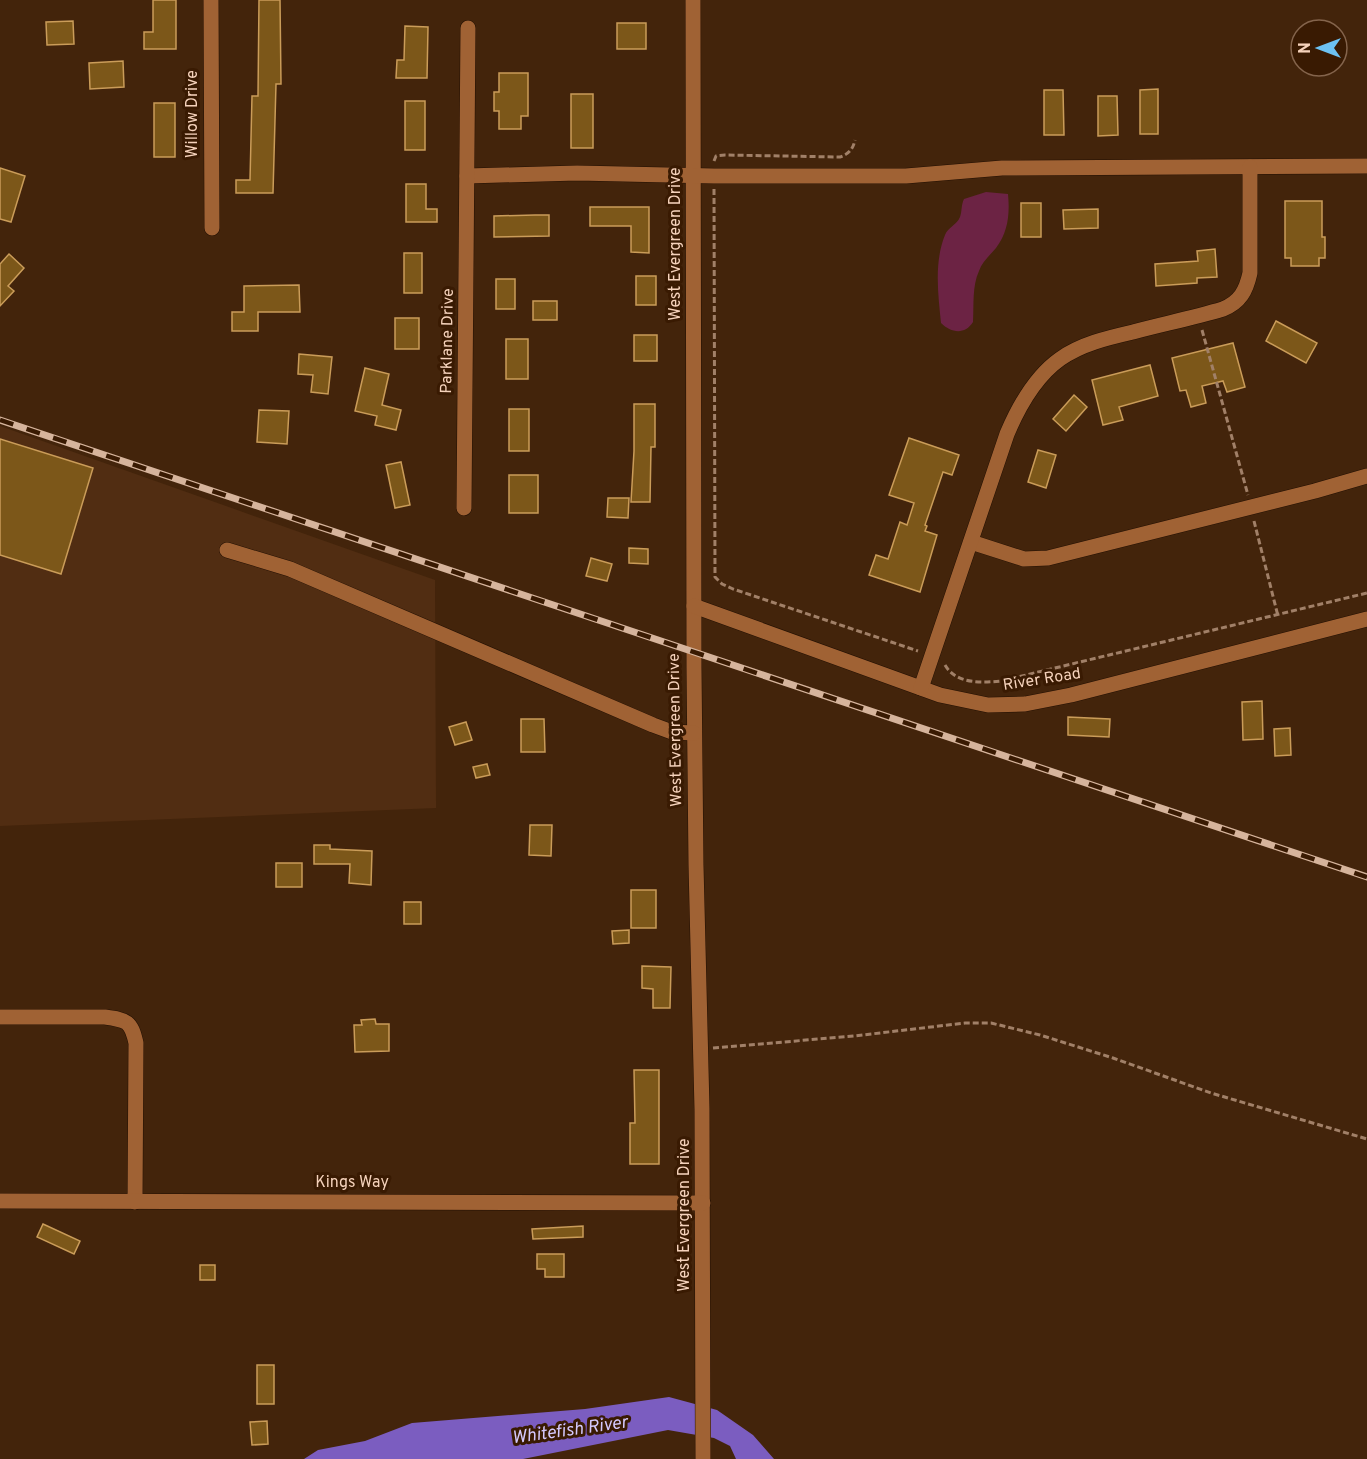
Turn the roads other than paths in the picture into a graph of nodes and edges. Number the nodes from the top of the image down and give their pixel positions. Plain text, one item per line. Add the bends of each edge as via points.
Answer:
1 (211, 0) edge
2 (693, 0) edge
3 (468, 28) dead end
4 (1367, 166) edge
5 (1250, 167) junction
6 (467, 176) junction
7 (693, 176) junction
8 (212, 228) dead end
9 (1367, 476) edge
10 (464, 508) dead end
11 (971, 542) junction
12 (227, 550) dead end
13 (694, 606) junction
14 (1367, 619) edge
15 (921, 688) junction
16 (694, 733) junction
17 (0, 1017) edge
18 (0, 1201) edge
19 (135, 1202) junction
20 (704, 1203) junction
21 (703, 1453) edge

1 - 8 street, Willow Drive
2 - 7 street, West Evergreen Drive
3 - 6 street, Parklane Drive
4 - 5 street
5 - 7 street via 1002,168 906,176
5 - 11 street via 1251,260 1247,286 1239,300 1198,316 1096,341 1058,361 1013,420
6 - 7 street
6 - 10 street, Parklane Drive
7 - 13 street, West Evergreen Drive
9 - 11 street via 1048,558 1024,559
11 - 15 street
12 - 16 street via 290,569 653,725 672,732
13 - 15 street, River Road
13 - 16 street, West Evergreen Drive
14 - 15 street, River Road via 1025,704 988,705 956,700
16 - 20 street, West Evergreen Drive
17 - 19 street via 105,1017 122,1020 132,1028 136,1043
18 - 19 street, Kings Way
19 - 20 street, Kings Way
20 - 21 street, West Evergreen Drive

